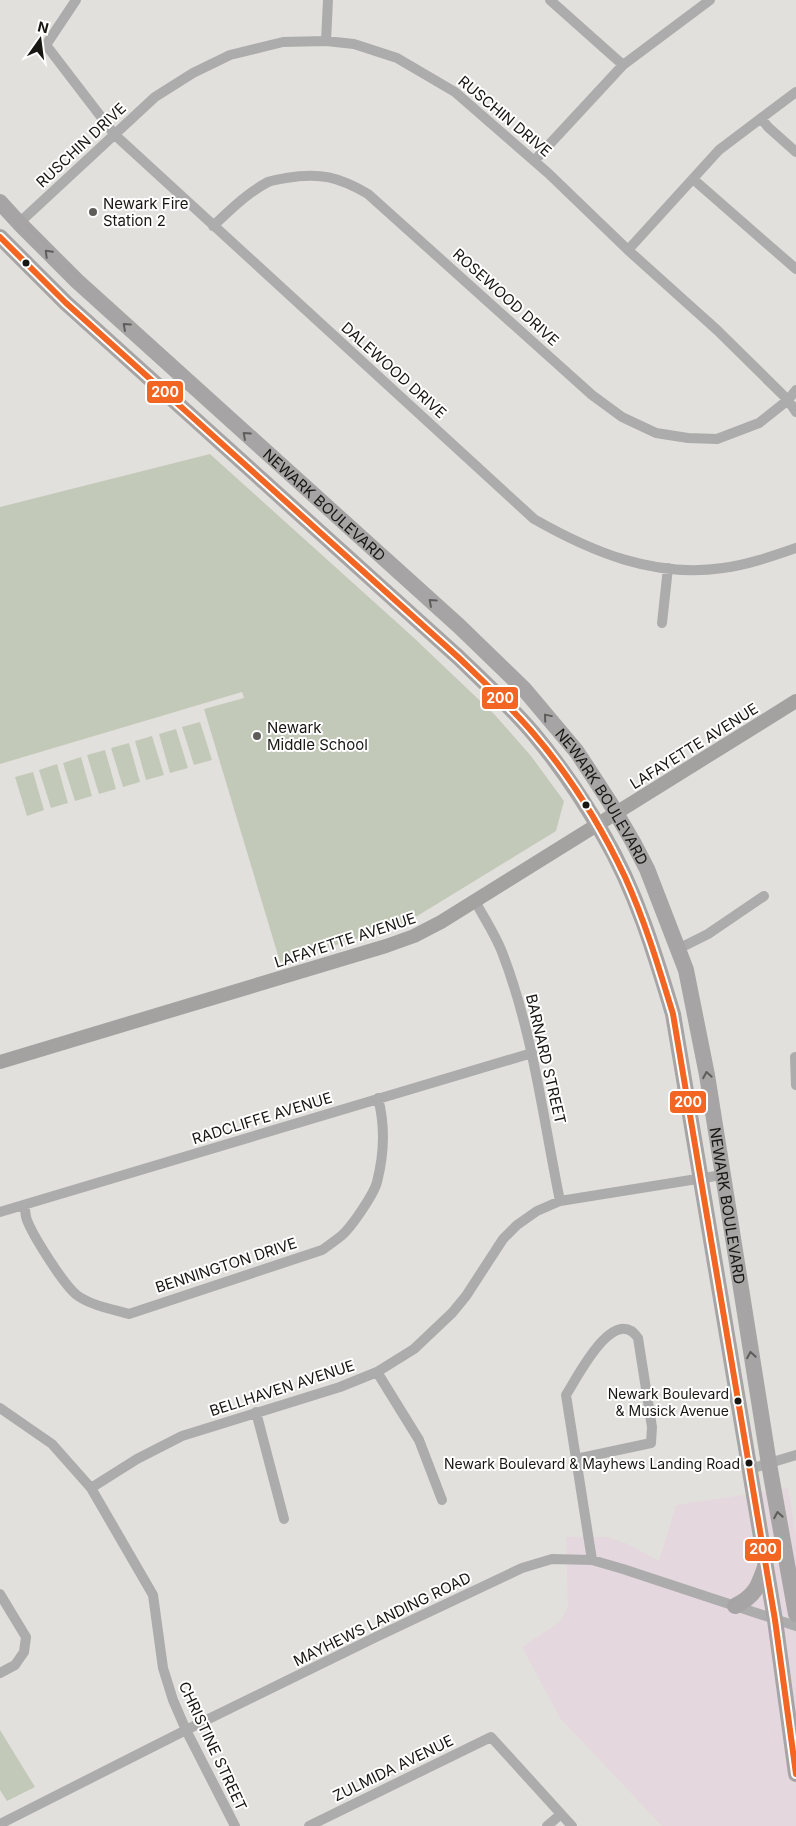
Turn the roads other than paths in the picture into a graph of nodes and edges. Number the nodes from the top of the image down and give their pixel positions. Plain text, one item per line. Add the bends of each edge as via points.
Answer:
1 (76, 0) edge
2 (328, 0) edge
3 (550, 0) edge
4 (710, 0) edge
5 (326, 40) junction
6 (622, 65) junction
7 (796, 92) edge
8 (761, 118) junction
9 (115, 135) junction
10 (796, 152) edge
11 (534, 161) junction
12 (693, 179) junction
13 (0, 202) edge
14 (19, 224) junction
15 (213, 226) junction
16 (1, 239) edge
17 (628, 250) junction
18 (796, 269) edge
19 (796, 390) edge
20 (788, 400) junction
21 (796, 412) edge
22 (796, 548) edge
23 (668, 568) junction
24 (662, 623) dead end
25 (796, 701) edge
26 (616, 813) junction
27 (597, 825) junction
28 (764, 896) dead end
29 (475, 901) junction
30 (678, 949) junction
31 (532, 1053) junction
32 (795, 1057) dead end
33 (0, 1062) edge
34 (796, 1086) edge
35 (378, 1098) junction
36 (722, 1175) junction
37 (700, 1179) junction
38 (560, 1201) junction
39 (24, 1205) junction
40 (0, 1212) edge
41 (377, 1372) junction
42 (0, 1408) edge
43 (256, 1412) junction
44 (796, 1455) edge
45 (576, 1459) junction
46 (769, 1464) junction
47 (750, 1470) junction
48 (91, 1488) junction
49 (442, 1500) dead end
50 (284, 1519) dead end
51 (592, 1560) junction
52 (766, 1565) junction
53 (0, 1594) edge
54 (735, 1606) junction
55 (796, 1614) edge
56 (775, 1620) junction
57 (796, 1626) edge
58 (0, 1673) edge
59 (186, 1730) junction
60 (796, 1774) edge
61 (561, 1814) junction
62 (0, 1824) edge
63 (234, 1826) edge
64 (309, 1826) edge
65 (546, 1826) edge
66 (572, 1826) edge

1 - 9 street, DALEWOOD DRIVE via 46,45
2 - 5 street
3 - 6 street
4 - 6 street
5 - 9 street, RUSCHIN DRIVE via 283,42 230,55 155,97
5 - 11 street, RUSCHIN DRIVE via 376,50 414,67 456,92
6 - 11 street
7 - 8 street
8 - 10 street
8 - 12 street via 719,150
9 - 14 street, RUSCHIN DRIVE
9 - 15 street, DALEWOOD DRIVE
11 - 17 street, RUSCHIN DRIVE
12 - 17 street
12 - 18 street
13 - 14 main road, NEWARK BOULEVARD
14 - 16 street
26 -> 14 main road, NEWARK BOULEVARD via 577,752 524,688 83,287
15 - 20 street, ROSEWOOD DRIVE via 244,197 269,181 324,176 347,182 368,194 592,394 622,416 656,433 717,439 759,423
15 - 23 street, DALEWOOD DRIVE via 534,518 589,548 642,564
16 - 27 main road, NEWARK BOULEVARD via 66,303 496,694 550,755
17 - 20 street, RUSCHIN DRIVE via 717,330
19 - 20 street, ROSEWOOD DRIVE
20 - 21 street, RUSCHIN DRIVE
22 - 23 street, DALEWOOD DRIVE via 723,568
23 - 24 street
25 - 26 street, LAFAYETTE AVENUE
26 - 27 street, LAFAYETTE AVENUE
26 - 30 main road, NEWARK BOULEVARD via 647,869
27 - 29 street, LAFAYETTE AVENUE
27 - 37 main road, NEWARK BOULEVARD via 634,899 673,1014
28 - 30 street via 708,934
29 - 31 street, BARNARD STREET via 501,950
29 - 33 street, LAFAYETTE AVENUE via 414,936 386,946
36 -> 30 main road, NEWARK BOULEVARD via 707,1075 686,970
31 - 35 street, RADCLIFFE AVENUE
31 - 38 street, BARNARD STREET
32 - 34 street
35 - 39 street, RADCLIFFE AVENUE
35 - 39 street, BENNINGTON DRIVE via 382,1146 377,1184 342,1235 322,1250 129,1314 98,1306 77,1296 29,1225
36 - 37 street, BELLHAVEN AVENUE
46 -> 36 main road, NEWARK BOULEVARD
37 - 38 street, BELLHAVEN AVENUE
37 - 47 main road, NEWARK BOULEVARD
38 - 41 street, BELLHAVEN AVENUE via 517,1225 503,1239 452,1312 414,1348
39 - 40 street, RADCLIFFE AVENUE
41 - 43 street, BELLHAVEN AVENUE via 340,1387
41 - 49 street via 419,1440
42 - 48 street, CHRISTINE STREET via 52,1444
43 - 48 street, BELLHAVEN AVENUE via 182,1436
43 - 50 street
44 - 46 street
45 - 45 street via 566,1395 596,1348 609,1334 626,1330 633,1332 640,1348 652,1426 651,1443
45 - 51 street
46 - 47 street
55 -> 46 main road, NEWARK BOULEVARD
47 - 52 main road, NEWARK BOULEVARD
48 - 59 street, CHRISTINE STREET via 153,1595 165,1677
51 - 54 street, MAYHEWS LANDING ROAD
51 - 59 street, MAYHEWS LANDING ROAD via 552,1558 522,1568
52 - 54 main road via 759,1587
52 - 56 main road, NEWARK BOULEVARD
53 - 58 street via 26,1637 24,1652 15,1665
54 - 56 street, MAYHEWS LANDING ROAD
56 - 57 street, MAYHEWS LANDING ROAD
56 - 60 main road, NEWARK BOULEVARD
59 - 62 street, MAYHEWS LANDING ROAD
59 - 63 street, CHRISTINE STREET
61 - 64 street, ZULMIDA AVENUE via 491,1737
61 - 65 street
61 - 66 street

